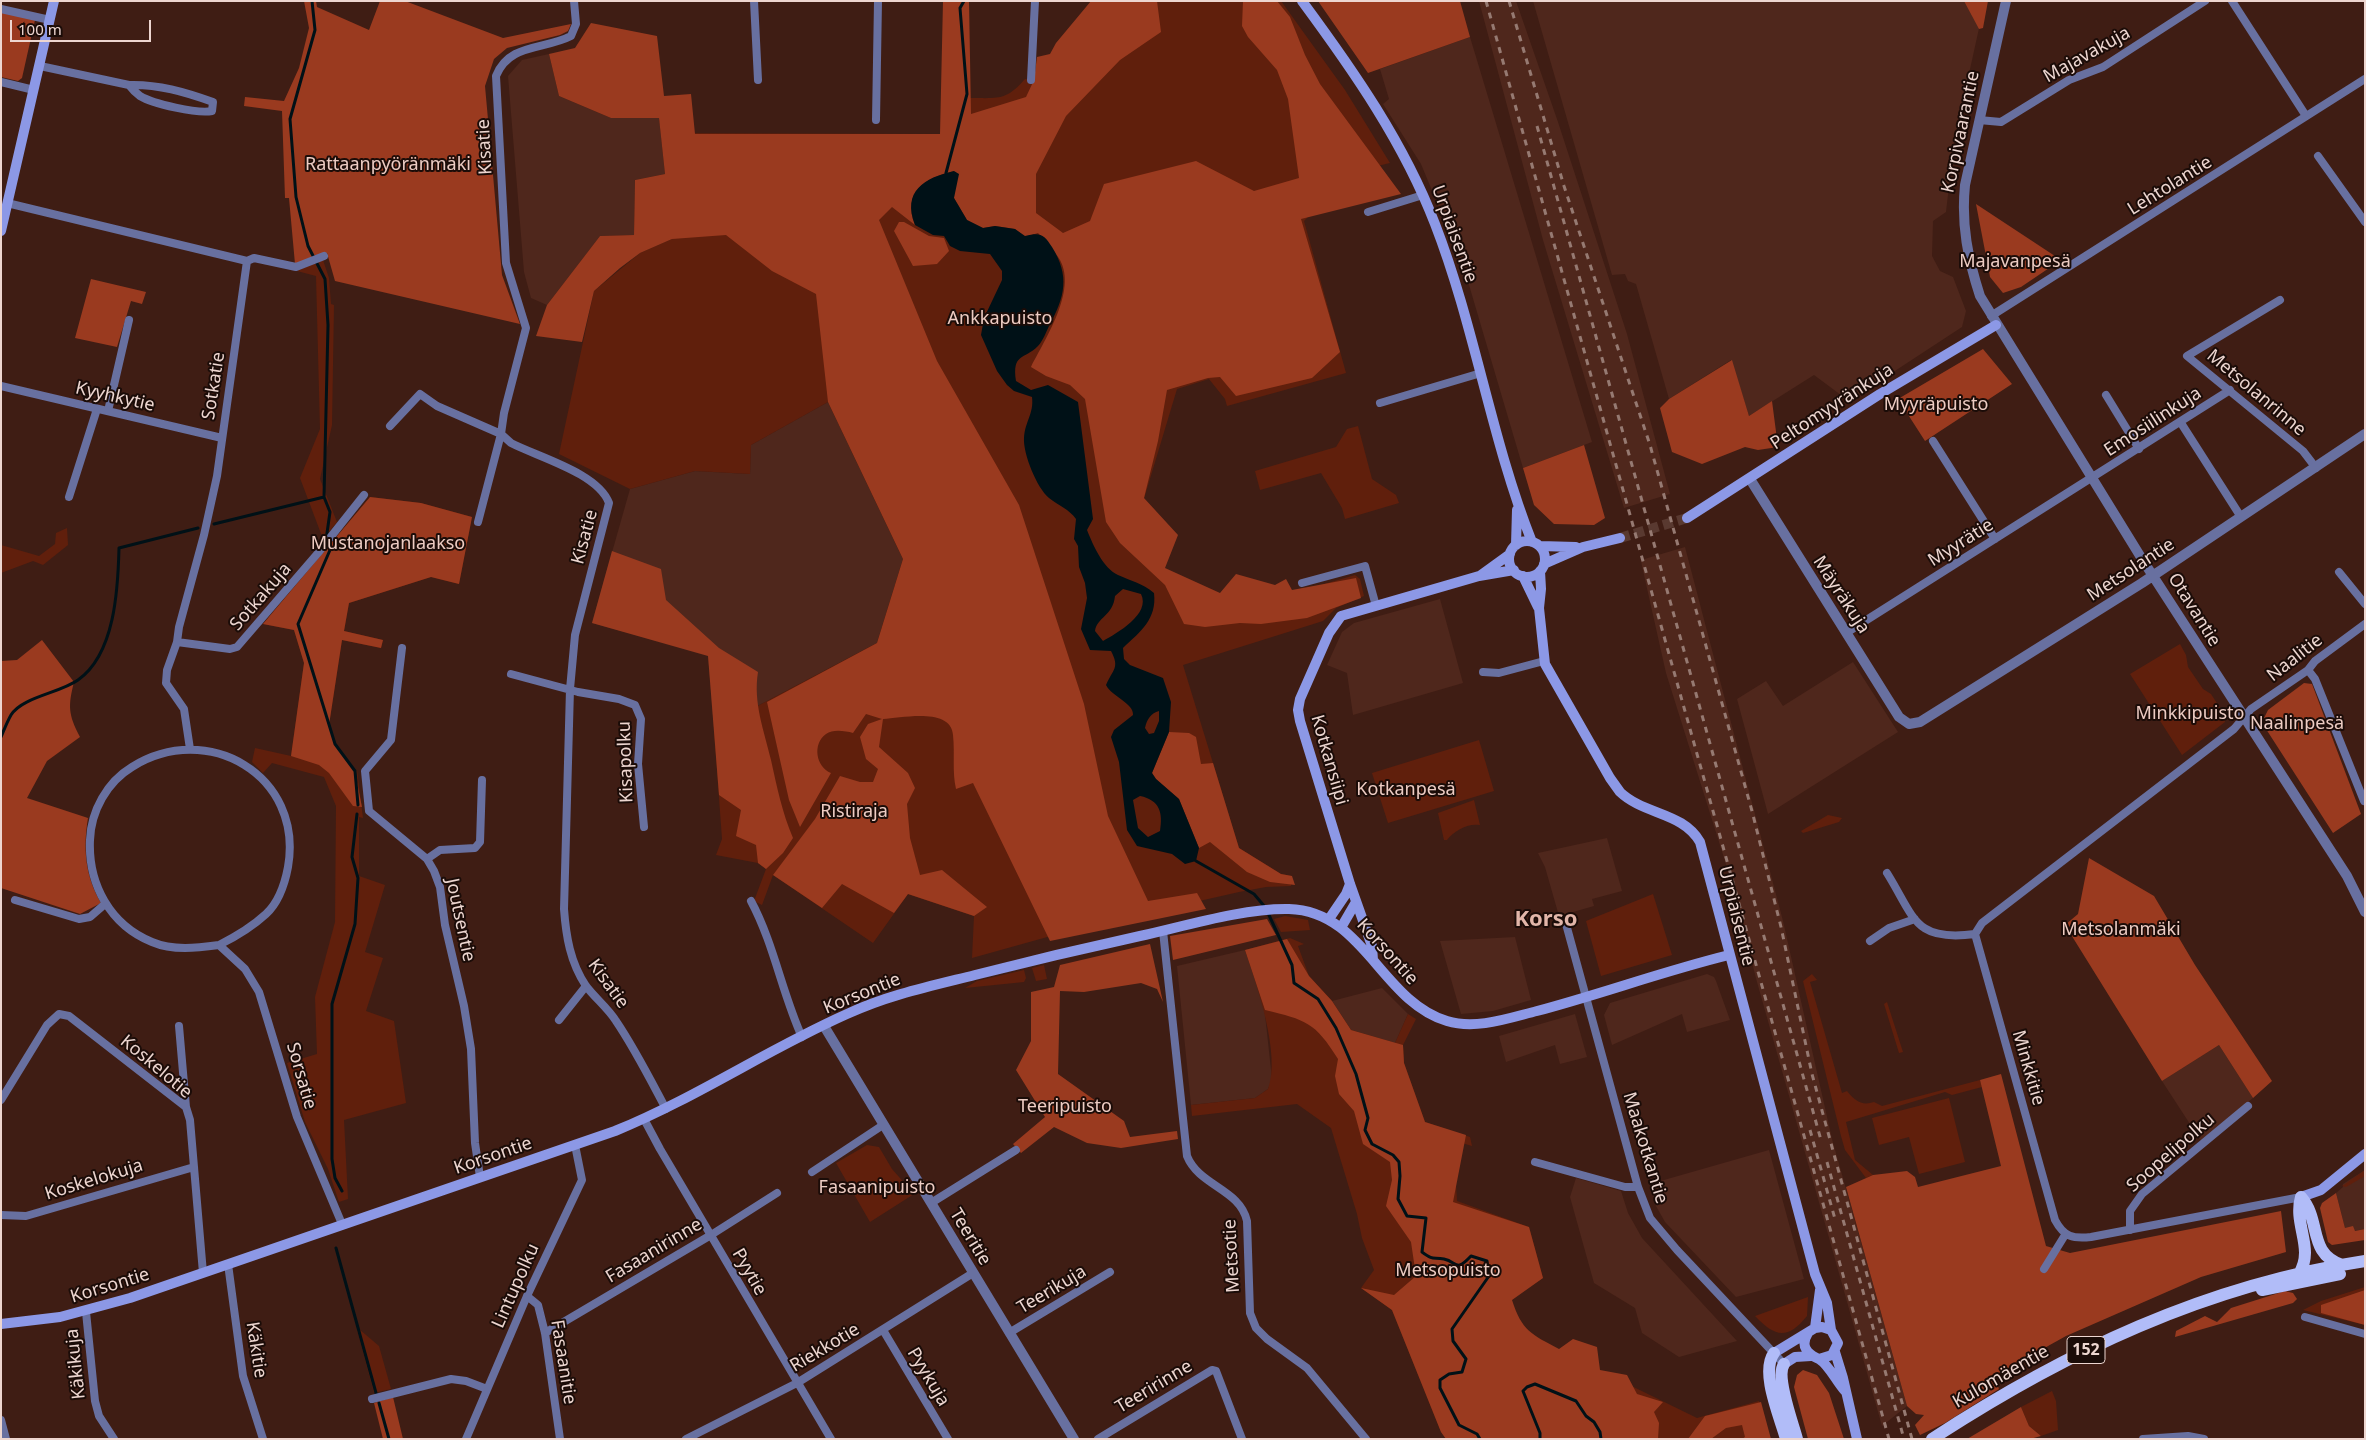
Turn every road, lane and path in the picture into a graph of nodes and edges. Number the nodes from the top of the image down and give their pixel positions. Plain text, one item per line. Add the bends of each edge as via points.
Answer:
1 (54, 1) edge
2 (574, 1) edge
3 (754, 1) edge
4 (878, 1) edge
5 (1034, 1) edge
6 (1302, 1) edge
7 (2006, 1) edge
8 (2205, 1) edge
9 (2232, 1) edge
10 (1, 9) edge
11 (50, 20) junction
12 (40, 66) junction
13 (2365, 79) edge
14 (758, 80) dead end
15 (1031, 80) dead end
16 (1, 82) edge
17 (129, 85) junction
18 (34, 90) junction
19 (2306, 116) junction
20 (876, 120) dead end
21 (1979, 120) junction
22 (2318, 156) dead end
23 (1423, 195) junction
24 (8, 203) junction
25 (1368, 212) dead end
26 (2365, 222) edge
27 (1, 231) edge
28 (324, 256) dead end
29 (247, 261) junction
30 (2280, 300) dead end
31 (129, 320) dead end
32 (1994, 321) junction
33 (1481, 373) junction
34 (1, 386) edge
35 (2230, 390) junction
36 (2106, 395) dead end
37 (1380, 403) dead end
38 (97, 409) junction
39 (108, 411) junction
40 (2181, 423) junction
41 (390, 426) dead end
42 (501, 434) junction
43 (2365, 434) edge
44 (222, 438) junction
45 (1933, 441) dead end
46 (2139, 449) junction
47 (2316, 468) junction
48 (2093, 478) junction
49 (1750, 479) junction
50 (364, 495) dead end
51 (69, 497) dead end
52 (1517, 504) junction
53 (2241, 517) junction
54 (1687, 518) tunnel mouth
55 (478, 522) dead end
56 (1620, 538) tunnel mouth
57 (1995, 538) junction
58 (1536, 544) junction
59 (1583, 547) junction
60 (1513, 549) junction
61 (1542, 567) junction
62 (1514, 570) junction
63 (2339, 572) dead end
64 (2153, 575) junction
65 (1480, 576) junction
66 (1524, 576) junction
67 (1302, 583) dead end
68 (2365, 604) edge
69 (1376, 606) junction
70 (1539, 608) junction
71 (2365, 624) edge
72 (1846, 633) junction
73 (177, 642) junction
74 (402, 648) dead end
75 (1544, 661) junction
76 (2308, 670) junction
77 (1482, 672) dead end
78 (511, 674) dead end
79 (570, 689) junction
80 (2244, 718) junction
81 (1909, 724) joint
82 (190, 749) junction
83 (482, 780) dead end
84 (2364, 801) edge
85 (644, 827) dead end
86 (426, 859) junction
87 (1887, 873) dead end
88 (1350, 884) junction
89 (15, 900) dead end
90 (751, 901) dead end
91 (1356, 902) junction
92 (105, 904) junction
93 (2365, 912) edge
94 (1329, 919) junction
95 (1915, 919) junction
96 (1566, 924) dead end
97 (1342, 926) junction
98 (1163, 931) junction
99 (1975, 934) junction
100 (1870, 940) dead end
101 (219, 945) junction
102 (1729, 954) junction
103 (1373, 960) junction
104 (586, 986) junction
105 (1585, 998) junction
106 (559, 1020) dead end
107 (179, 1026) dead end
108 (824, 1026) junction
109 (802, 1037) junction
110 (1, 1100) edge
111 (2248, 1106) dead end
112 (186, 1107) junction
113 (666, 1109) junction
114 (644, 1119) junction
115 (883, 1125) junction
116 (575, 1145) junction
117 (1016, 1150) dead end
118 (2365, 1154) edge
119 (1535, 1162) dead end
120 (194, 1167) junction
121 (812, 1172) dead end
122 (480, 1177) junction
123 (1638, 1187) junction
124 (776, 1193) dead end
125 (2301, 1197) junction
126 (930, 1203) junction
127 (1, 1215) edge
128 (342, 1224) junction
129 (2130, 1230) junction
130 (710, 1235) junction
131 (2065, 1235) junction
132 (2365, 1261) edge
133 (228, 1264) junction
134 (2343, 1265) junction
135 (2365, 1269) edge
136 (2044, 1270) dead end
137 (1110, 1272) dead end
138 (203, 1273) junction
139 (973, 1273) junction
140 (2299, 1274) junction
141 (1820, 1289) junction
142 (526, 1296) junction
143 (2201, 1303) junction
144 (86, 1312) junction
145 (2305, 1317) dead end
146 (1, 1324) edge
147 (883, 1330) junction
148 (1811, 1330) junction
149 (1831, 1330) junction
150 (545, 1333) junction
151 (1009, 1333) junction
152 (2365, 1334) edge
153 (1835, 1352) junction
154 (1774, 1353) junction
155 (1815, 1358) junction
156 (1784, 1364) junction
157 (797, 1383) junction
158 (487, 1389) junction
159 (1845, 1392) junction
160 (372, 1399) dead end
161 (1, 1420) edge
162 (6, 1439) edge
163 (114, 1439) edge
164 (263, 1439) edge
165 (466, 1439) edge
166 (560, 1439) edge
167 (686, 1439) edge
168 (830, 1439) edge
169 (948, 1439) edge
170 (1074, 1439) edge
171 (1098, 1439) edge
172 (1242, 1439) edge
173 (1366, 1439) edge
174 (1786, 1439) edge
175 (1797, 1439) edge
176 (1857, 1439) edge
177 (1932, 1439) edge
178 (2143, 1439) edge
179 (2204, 1439) edge

1 - 11 main road
2 - 42 street, Kisatie via 576,24 571,36 516,52 505,60 496,76 506,263 526,328
3 - 14 street
4 - 20 street
5 - 15 street
6 - 23 main road, Urpiaisentie via 1348,65
7 - 21 street, Korpivaarantie
8 - 21 street, Majavakuja via 2103,66 2069,80 2001,122
9 - 19 street
10 - 11 street
11 - 12 main road
12 - 17 street
12 - 18 main road
13 - 19 street, Lehtolantie
16 - 18 street
17 - 17 street via 139,96 150,100 203,113 212,111 213,102 196,96 160,86
18 - 24 main road
19 - 32 street, Lehtolantie
21 - 32 street, Korpivaarantie via 1965,185 1964,228 1980,296
22 - 26 street
23 - 25 street
23 - 33 main road, Urpiaisentie via 1454,277
24 - 27 main road
24 - 29 street
28 - 29 street via 296,267 254,258
29 - 44 street, Sotkatie
30 - 35 street, Metsolanrinne via 2188,356
31 - 39 street
32 - 48 street, Otavantie
32 - 49 main road, Peltomyyränkuja
33 - 37 street
33 - 52 main road, Urpiaisentie
34 - 38 street, Kyyhkytie
35 - 40 street, Emosiilinkuja
35 - 47 street, Metsolanrinne
36 - 46 street
38 - 39 street, Kyyhkytie
38 - 51 street
39 - 44 street, Kyyhkytie
40 - 46 street, Emosiilinkuja
40 - 53 street
41 - 42 street via 420,394 437,406
42 - 55 street
42 - 79 street, Kisatie via 510,443 589,479 601,488 609,503 579,616
43 - 47 street, Metsolantie
44 - 73 street, Sotkatie via 204,535
45 - 57 street
46 - 48 street, Emosiilinkuja
47 - 53 street, Metsolantie
48 - 57 street, Myyrätie
48 - 64 street, Otavantie
49 - 54 main road, Peltomyyränkuja
49 - 72 street, Mäyräkuja
50 - 73 street, Sotkakuja via 237,647 230,649
52 - 58 main road, Urpiaisentie
52 - 60 main road, Urpiaisentie
53 - 64 street, Metsolantie
56 - 59 main road
57 - 72 street, Myyrätie
58 - 59 main road
58 - 60 main road via 1524,541
58 - 61 main road, Urpiaisentie via 1544,554
59 - 61 main road
60 - 62 main road, Urpiaisentie via 1510,562
60 - 65 main road, Kotkansiipi
61 - 66 main road via 1531,576
61 - 70 main road, Urpiaisentie
62 - 65 main road, Kotkansiipi
62 - 66 main road
63 - 68 street
64 - 80 street, Otavantie
64 - 81 street, Metsolantie via 1920,722
65 - 69 main road, Kotkansiipi
66 - 70 main road, Urpiaisentie
67 - 69 street via 1365,566
69 - 88 main road, Kotkansiipi via 1336,620 1298,710
70 - 75 main road, Urpiaisentie
71 - 76 street, Naalitie via 2315,661
72 - 81 street, Mäyräkuja via 1899,717
73 - 82 street, Sotkatie via 166,670 166,683 184,708
74 - 86 street, Joutsentie via 391,740 365,771 364,784 372,816
75 - 77 street via 1498,673
75 - 102 main road, Urpiaisentie via 1555,686 1620,792 1636,804 1682,823 1695,833 1704,852
76 - 80 street, Naalitie
76 - 84 street via 2315,679
78 - 79 street
79 - 85 street, Kisapolku via 618,699 635,705 639,710 638,764
79 - 104 street, Kisatie via 564,909 566,937 572,958
80 - 93 street, Otavantie via 2347,876
80 - 99 street via 2234,729 1982,923
82 - 92 street via 164,752 124,772 106,792 96,810 90,832 89,859
82 - 101 street via 228,755 251,767 275,796 287,817 290,858 286,881 275,902 266,914
83 - 86 street via 480,842 475,848 440,850
86 - 122 street, Joutsentie via 440,887 468,1030
87 - 95 street
88 - 91 main road, Kotkansiipi
88 - 94 main road
89 - 92 street via 79,919 90,917
90 - 109 street
91 - 97 main road
91 - 103 main road, Kotkansiipi via 1372,946
92 - 101 street via 118,920 153,943 192,949
94 - 97 main road, Korsontie
94 - 98 main road, Korsontie via 1292,909 1250,913
95 - 99 street via 1927,932 1944,936
95 - 100 street via 1889,928
96 - 105 street, Maakotkantie
97 - 103 main road, Korsontie
98 - 108 main road, Korsontie via 891,996
98 - 173 street, Metsotie via 1187,1156 1199,1174 1238,1201 1245,1210 1250,1314 1256,1328 1307,1368
99 - 131 street, Minkkitie via 2055,1220
101 - 128 street, Sorsatie via 245,969 259,992 297,1117
102 - 105 main road, Korsontie
102 - 141 main road, Urpiaisentie
103 - 105 main road, Korsontie via 1415,1006 1456,1023 1478,1024
104 - 106 street
104 - 113 street, Kisatie via 631,1043
105 - 123 street, Maakotkantie
107 - 112 street
108 - 109 main road, Korsontie
108 - 115 street, Teeritie
109 - 113 main road, Korsontie
110 - 112 street, Koskelotie via 47,1025 59,1014 70,1016
111 - 129 street, Soopelipolku via 2142,1194 2130,1211
112 - 120 street, Koskelotie
113 - 114 main road, Korsontie
114 - 116 main road, Korsontie
114 - 130 street, Pyytie
115 - 121 street
115 - 126 street, Teeritie
116 - 122 main road, Korsontie
116 - 142 street, Lintupolku via 582,1180
117 - 126 street
118 - 125 main road via 2321,1190
119 - 123 street via 1625,1187
120 - 127 street, Koskelokuja via 26,1216
120 - 138 street, Koskelotie
122 - 128 main road, Korsontie
123 - 154 street, Maakotkantie via 1650,1218
124 - 130 street, Fasaanirinne
125 - 129 street
125 - 134 main road via 2310,1207 2322,1252
125 - 140 main road via 2297,1210 2306,1257
126 - 139 street, Teeritie
128 - 133 main road, Korsontie
129 - 131 street via 2081,1238
130 - 150 street, Fasaanirinne
130 - 157 street, Pyytie
131 - 136 street
132 - 134 main road, Kulomäentie / 152
133 - 138 main road, Korsontie
133 - 164 street, Käkitie via 243,1376
134 - 140 main road, Kulomäentie / 152
135 - 143 main road, Kulomäentie / 152
137 - 151 street, Teerikuja
138 - 144 main road, Korsontie
139 - 147 street, Riekkotie
139 - 151 street, Teeritie
140 - 143 main road, Kulomäentie / 152 via 2248,1285
141 - 148 main road, Urpiaisentie
141 - 149 main road, Urpiaisentie via 1827,1303
142 - 150 street, Fasaanitie via 538,1305
142 - 158 street, Lintupolku
143 - 177 main road, Kulomäentie / 152 via 2121,1334 2053,1366
144 - 146 main road, Korsontie
144 - 163 street, Käkikuja via 95,1402 99,1416
145 - 152 street
147 - 157 street, Riekkotie
147 - 169 street, Pyykuja
148 - 149 main road via 1822,1326
148 - 154 main road
148 - 155 main road, Urpiaisentie via 1805,1345
149 - 153 main road, Urpiaisentie via 1837,1341
150 - 166 street, Fasaanitie
151 - 170 street, Teeritie
153 - 155 main road via 1829,1357
153 - 159 main road, Urpiaisentie
154 - 156 street, Maakotkantie
154 - 174 main road via 1769,1360 1769,1375
155 - 156 main road via 1795,1357
155 - 159 main road, Urpiaisentie
156 - 175 main road via 1781,1369 1783,1384
157 - 167 street, Riekkotie
157 - 168 street, Pyytie
158 - 160 street via 451,1379
158 - 165 street, Lintupolku
159 - 176 main road, Urpiaisentie
161 - 162 street
171 - 172 street, Teeririnne via 1212,1370 1216,1371 1222,1383
178 - 179 street via 2188,1436

